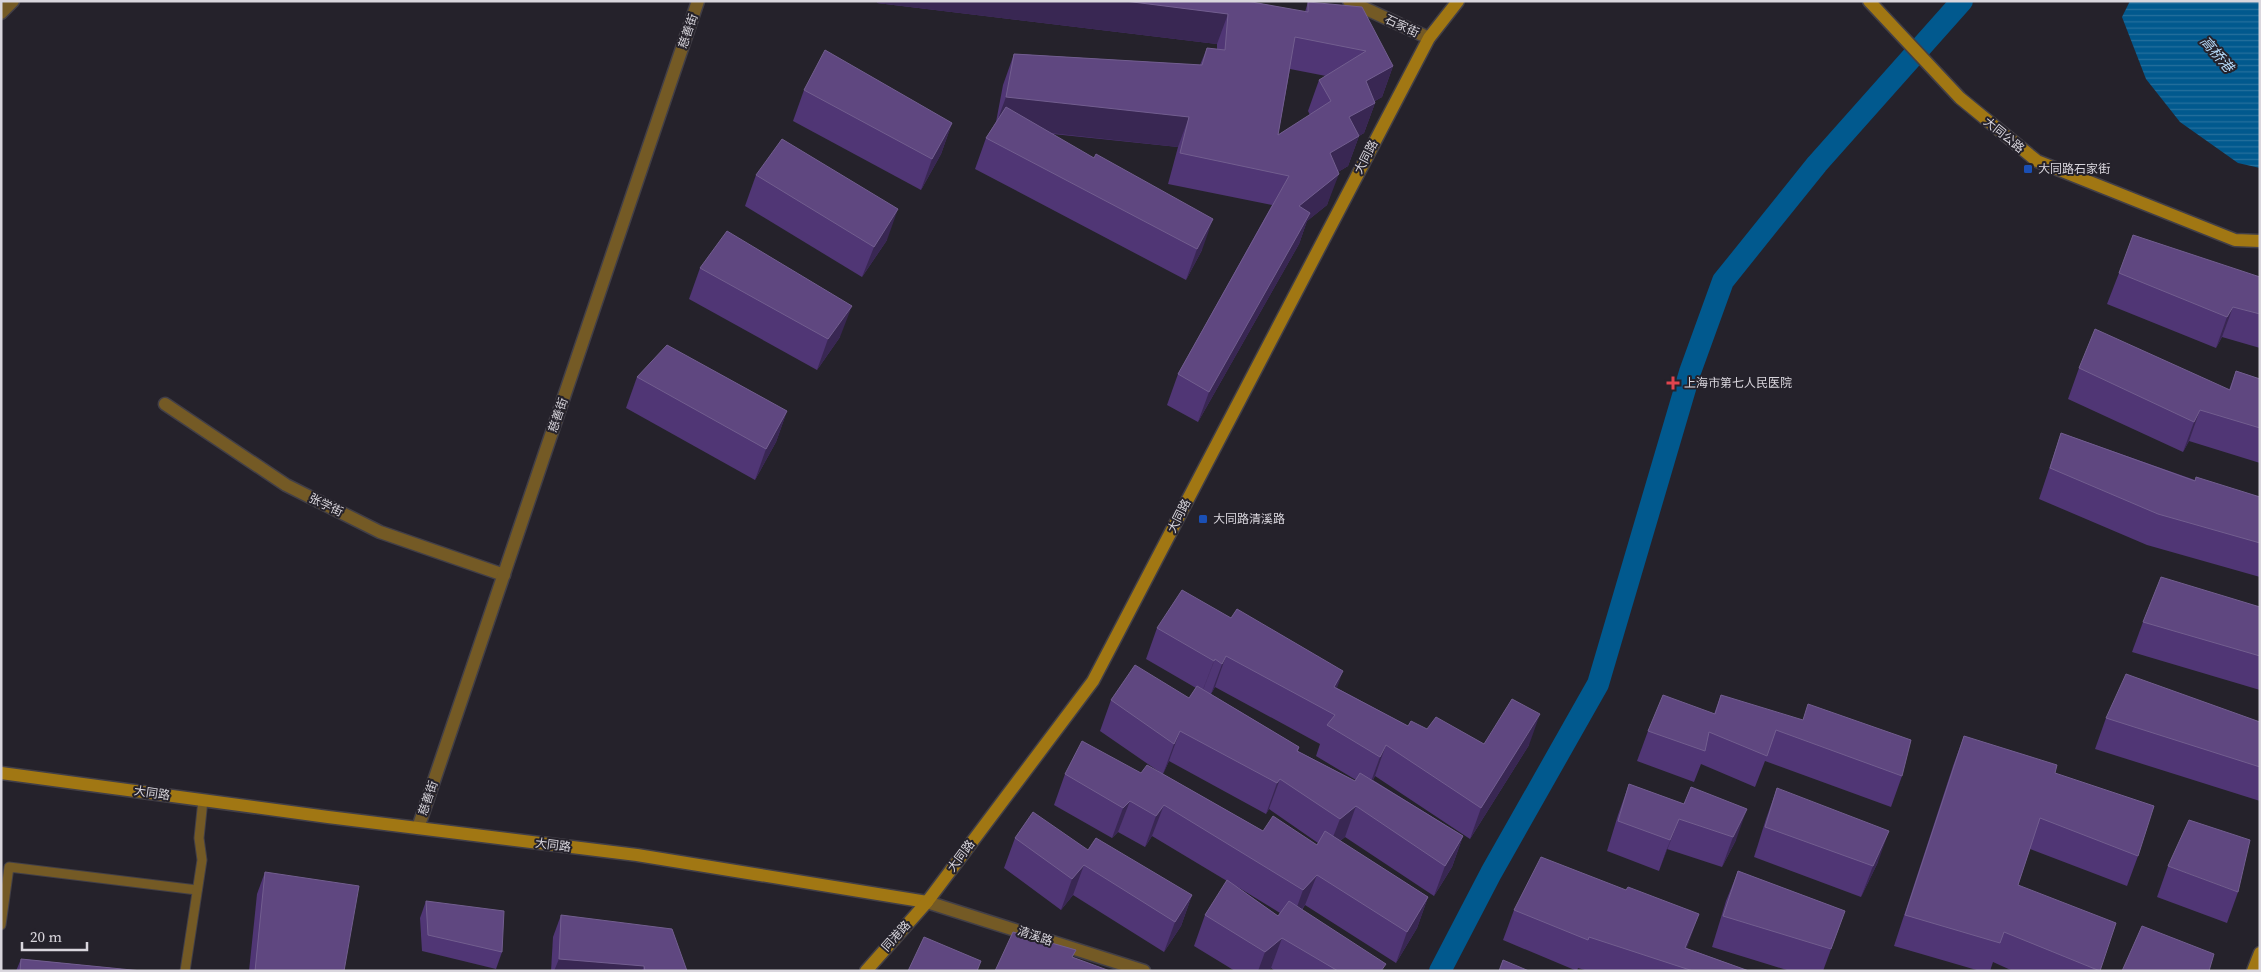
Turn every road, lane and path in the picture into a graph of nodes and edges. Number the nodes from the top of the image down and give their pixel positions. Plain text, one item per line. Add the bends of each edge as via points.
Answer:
1 (698, 1) edge
2 (1349, 1) edge
3 (1458, 1) edge
4 (1869, 1) edge
5 (1428, 38) junction
6 (2260, 241) edge
7 (165, 404) dead end
8 (504, 575) junction
9 (1, 772) edge
10 (203, 800) junction
11 (418, 828) junction
12 (5, 866) edge
13 (197, 890) junction
14 (927, 902) junction
15 (1, 925) edge
16 (2260, 953) edge
17 (185, 971) edge
18 (866, 971) edge
19 (1144, 971) edge
20 (2253, 971) edge

1 - 8 street, 慈善街
2 - 5 street, 石家街
3 - 5 street, 大同路
4 - 6 street, 大同公路 via 1960,98 2037,161 2235,240
5 - 14 street, 大同路 via 1093,681
7 - 8 street, 张学街 via 286,485 380,532
8 - 11 street, 慈善街
9 - 10 street, 大同路
10 - 11 street, 大同路
10 - 13 lane via 199,838 202,860
11 - 14 street, 大同路 via 637,855
12 - 13 lane
12 - 15 lane
13 - 17 lane
14 - 18 street, 同港路
14 - 19 street, 清溪路
16 - 20 street

